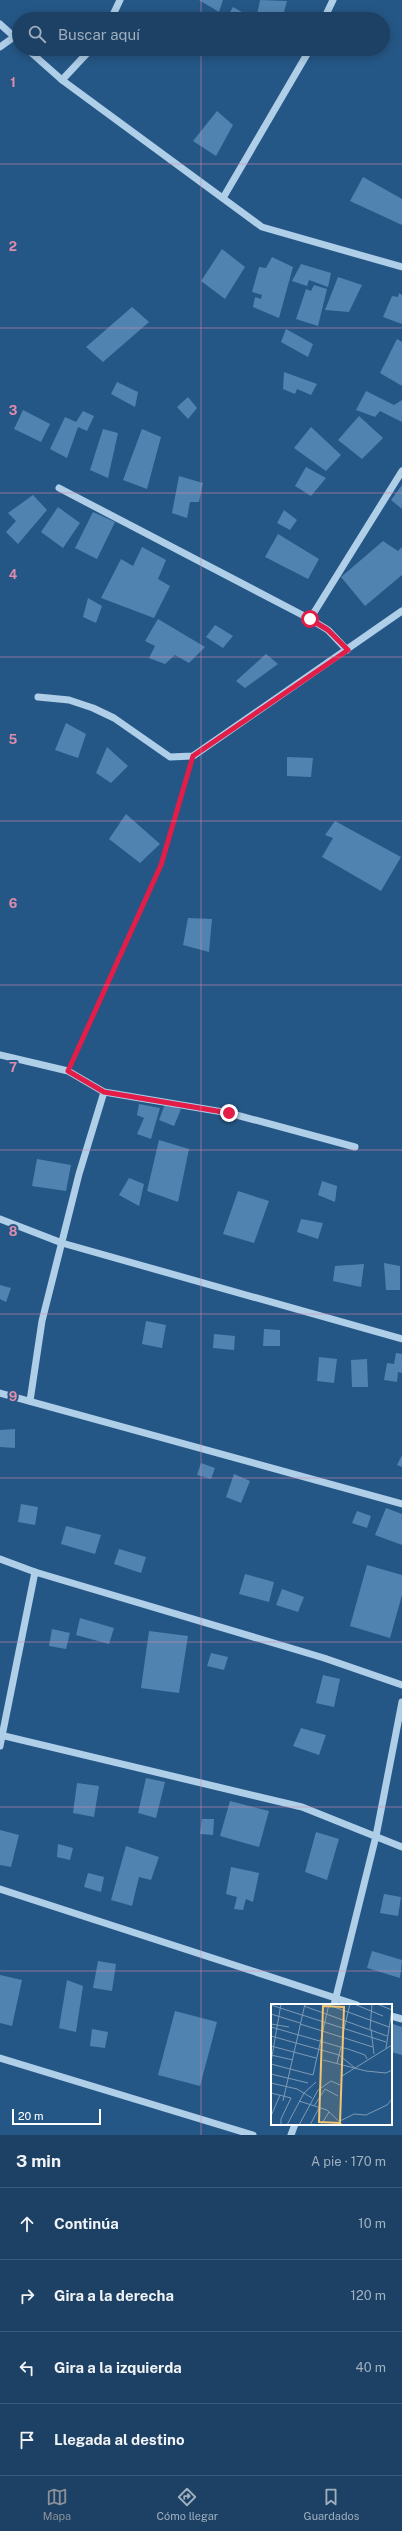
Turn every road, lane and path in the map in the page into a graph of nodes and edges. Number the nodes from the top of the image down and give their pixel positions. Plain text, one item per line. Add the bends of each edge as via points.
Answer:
1 (120, 0) edge
2 (333, 0) edge
3 (114, 12) edge
4 (327, 12) edge
5 (0, 24) edge
6 (12, 35) edge
7 (12, 41) edge
8 (0, 47) edge
9 (35, 56) edge
10 (84, 56) edge
11 (306, 56) edge
12 (62, 80) junction
13 (223, 198) junction
14 (402, 267) edge
15 (402, 471) edge
16 (59, 488) dead end
17 (402, 611) edge
18 (310, 619) junction
19 (348, 650) junction
20 (38, 697) dead end
21 (193, 756) junction
22 (0, 1055) edge
23 (68, 1071) junction
24 (104, 1092) junction
25 (355, 1147) dead end
26 (0, 1219) edge
27 (62, 1243) junction
28 (402, 1339) edge
29 (0, 1393) edge
30 (30, 1401) junction
31 (402, 1504) edge
32 (0, 1559) edge
33 (35, 1572) junction
34 (402, 1684) edge
35 (402, 1702) edge
36 (1, 1735) edge
37 (0, 1746) edge
38 (376, 1836) junction
39 (402, 1847) edge
40 (0, 1889) edge
41 (335, 2002) edge
42 (350, 2004) edge
43 (392, 2016) edge
44 (402, 2019) edge
45 (0, 2058) edge
46 (295, 2125) edge
47 (253, 2135) edge
48 (291, 2135) edge

1 - 3 street
2 - 4 street
5 - 6 street
7 - 8 street
9 - 12 street
10 - 12 street
11 - 13 street
12 - 13 street
13 - 14 street via 262,228
15 - 18 street
16 - 18 street
17 - 19 street
18 - 19 street via 328,630
19 - 21 street
20 - 21 street via 69,700 93,708 114,718 170,757
21 - 23 path via 161,865
22 - 23 street
23 - 24 street
24 - 25 street via 229,1113
24 - 27 street
26 - 27 street
27 - 28 street
27 - 30 street via 42,1321
29 - 30 street
30 - 31 street
32 - 33 street
33 - 34 street via 324,1658
33 - 36 street
35 - 38 street
36 - 37 street
36 - 38 street via 302,1808
38 - 39 street
38 - 41 street
40 - 41 street
41 - 42 street
43 - 44 street
45 - 47 street
46 - 48 street

